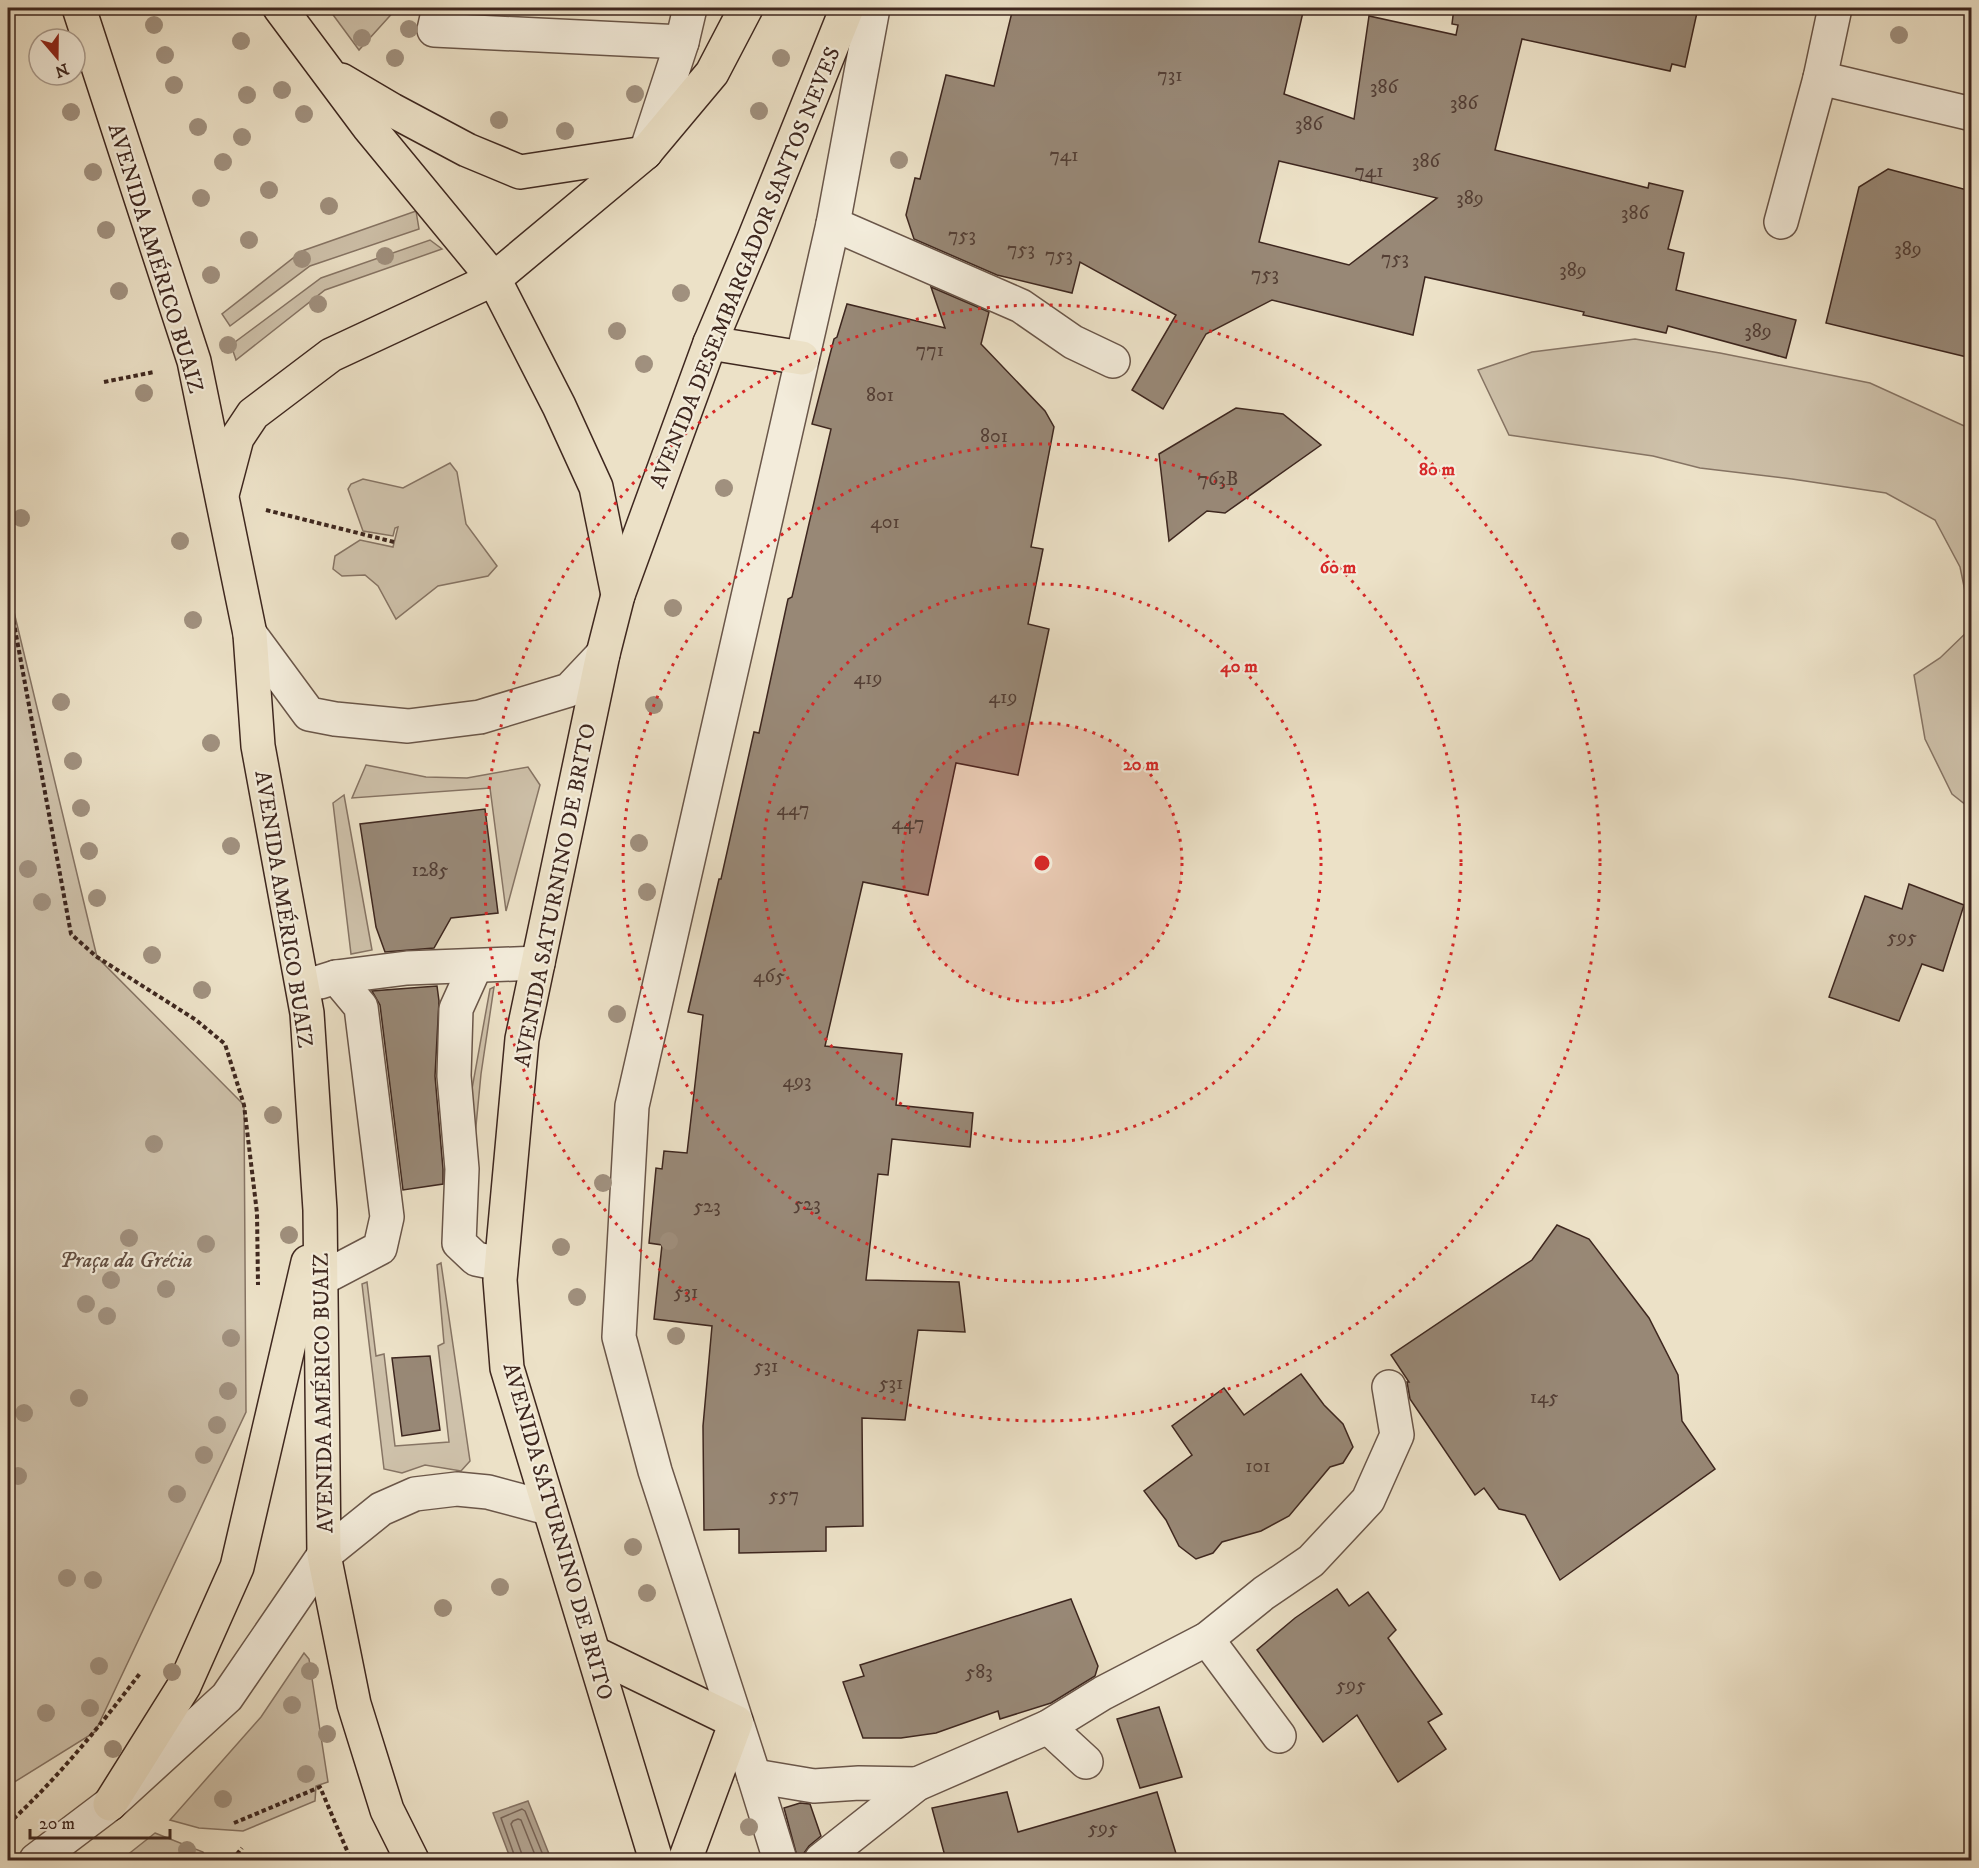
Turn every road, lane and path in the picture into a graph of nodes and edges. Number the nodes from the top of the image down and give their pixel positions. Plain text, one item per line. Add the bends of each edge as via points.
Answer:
1 (79, 8) edge
2 (280, 8) edge
3 (439, 8) edge
4 (690, 8) edge
5 (746, 8) edge
6 (847, 8) edge
7 (873, 8) edge
8 (1835, 8) edge
9 (682, 42) junction
10 (329, 72) junction
11 (1820, 78) junction
12 (1971, 114) edge
13 (645, 153) junction
14 (1781, 222) dead end
15 (833, 224) junction
16 (494, 279) junction
17 (710, 343) junction
18 (802, 358) junction
19 (1113, 361) dead end
20 (164, 370) dead end
21 (104, 382) dead end
22 (14, 403) dead end
23 (8, 405) edge
24 (221, 499) junction
25 (394, 542) dead end
26 (8, 591) edge
27 (618, 595) junction
28 (250, 634) junction
29 (603, 654) junction
30 (538, 963) junction
31 (476, 967) junction
32 (336, 977) junction
33 (302, 988) junction
34 (320, 1210) junction
35 (501, 1264) junction
36 (321, 1279) junction
37 (258, 1294) dead end
38 (1389, 1387) dead end
39 (548, 1508) junction
40 (324, 1555) junction
41 (1207, 1639) junction
42 (594, 1653) junction
43 (142, 1670) dead end
44 (736, 1722) junction
45 (1048, 1727) junction
46 (1279, 1736) dead end
47 (1086, 1762) dead end
48 (754, 1776) junction
49 (917, 1784) junction
50 (110, 1804) junction
51 (234, 1823) dead end
52 (8, 1824) edge
53 (242, 1848) dead end
54 (36, 1860) edge
55 (232, 1860) edge
56 (351, 1860) edge
57 (412, 1860) edge
58 (656, 1860) edge
59 (685, 1860) edge
60 (780, 1860) edge
61 (821, 1860) edge

1 - 24 main road, AVENIDA AMÉRICO BUAIZ via 194,361
2 - 10 main road
3 - 9 street via 434,30
4 - 9 street
5 - 13 main road via 712,73
6 - 17 main road, AVENIDA DESEMBARGADOR SANTOS NEVES
7 - 15 street
8 - 11 street
9 - 13 street
10 - 13 main road via 467,150 520,172
10 - 16 main road via 368,126
11 - 12 street
11 - 14 street
13 - 16 main road
15 - 18 street
15 - 19 street via 1021,306 1073,342
16 - 24 main road via 331,356 253,414 237,438
16 - 27 main road via 596,487
17 - 18 main road
17 - 27 main road, AVENIDA DESEMBARGADOR SANTOS NEVES
18 - 44 street via 632,1106 620,1337 655,1471
20 - 21 path
22 - 23 path
24 - 25 path
24 - 28 main road, AVENIDA AMÉRICO BUAIZ
26 - 37 path via 71,934 97,957 196,1020 225,1044 244,1105 257,1213
27 - 29 main road, AVENIDA SATURNINO DE BRITO
28 - 29 street via 309,714 408,726 480,717 569,690
28 - 33 main road, AVENIDA AMÉRICO BUAIZ via 258,746
29 - 30 main road, AVENIDA SATURNINO DE BRITO
30 - 31 street
30 - 35 main road, AVENIDA SATURNINO DE BRITO via 522,1039
31 - 32 street via 407,968
31 - 35 street via 456,1010 454,1076 462,1169 459,1243 476,1258
32 - 33 street
32 - 36 street via 361,1007 387,1217 380,1248
33 - 34 main road, AVENIDA AMÉRICO BUAIZ
34 - 36 main road, AVENIDA AMÉRICO BUAIZ
34 - 50 main road via 237,1567 184,1686
35 - 39 main road, AVENIDA SATURNINO DE BRITO via 507,1368
36 - 40 main road, AVENIDA AMÉRICO BUAIZ
38 - 41 street via 1397,1435 1368,1500 1311,1561
39 - 40 street via 488,1492 457,1489 415,1494 381,1509
39 - 42 main road, AVENIDA SATURNINO DE BRITO
40 - 50 street, AVENIDA AMÉRICO BUAIZ via 227,1697
40 - 57 main road via 354,1704 387,1810
41 - 45 street via 1103,1693
41 - 46 street
42 - 44 main road
42 - 58 main road, AVENIDA SATURNINO DE BRITO
43 - 52 path via 95,1732
44 - 48 street
44 - 59 main road
45 - 47 street
45 - 49 street
48 - 49 street via 814,1786
48 - 60 street
49 - 61 street
50 - 54 street, AVENIDA AMÉRICO BUAIZ
51 - 56 path via 320,1787
53 - 55 path

